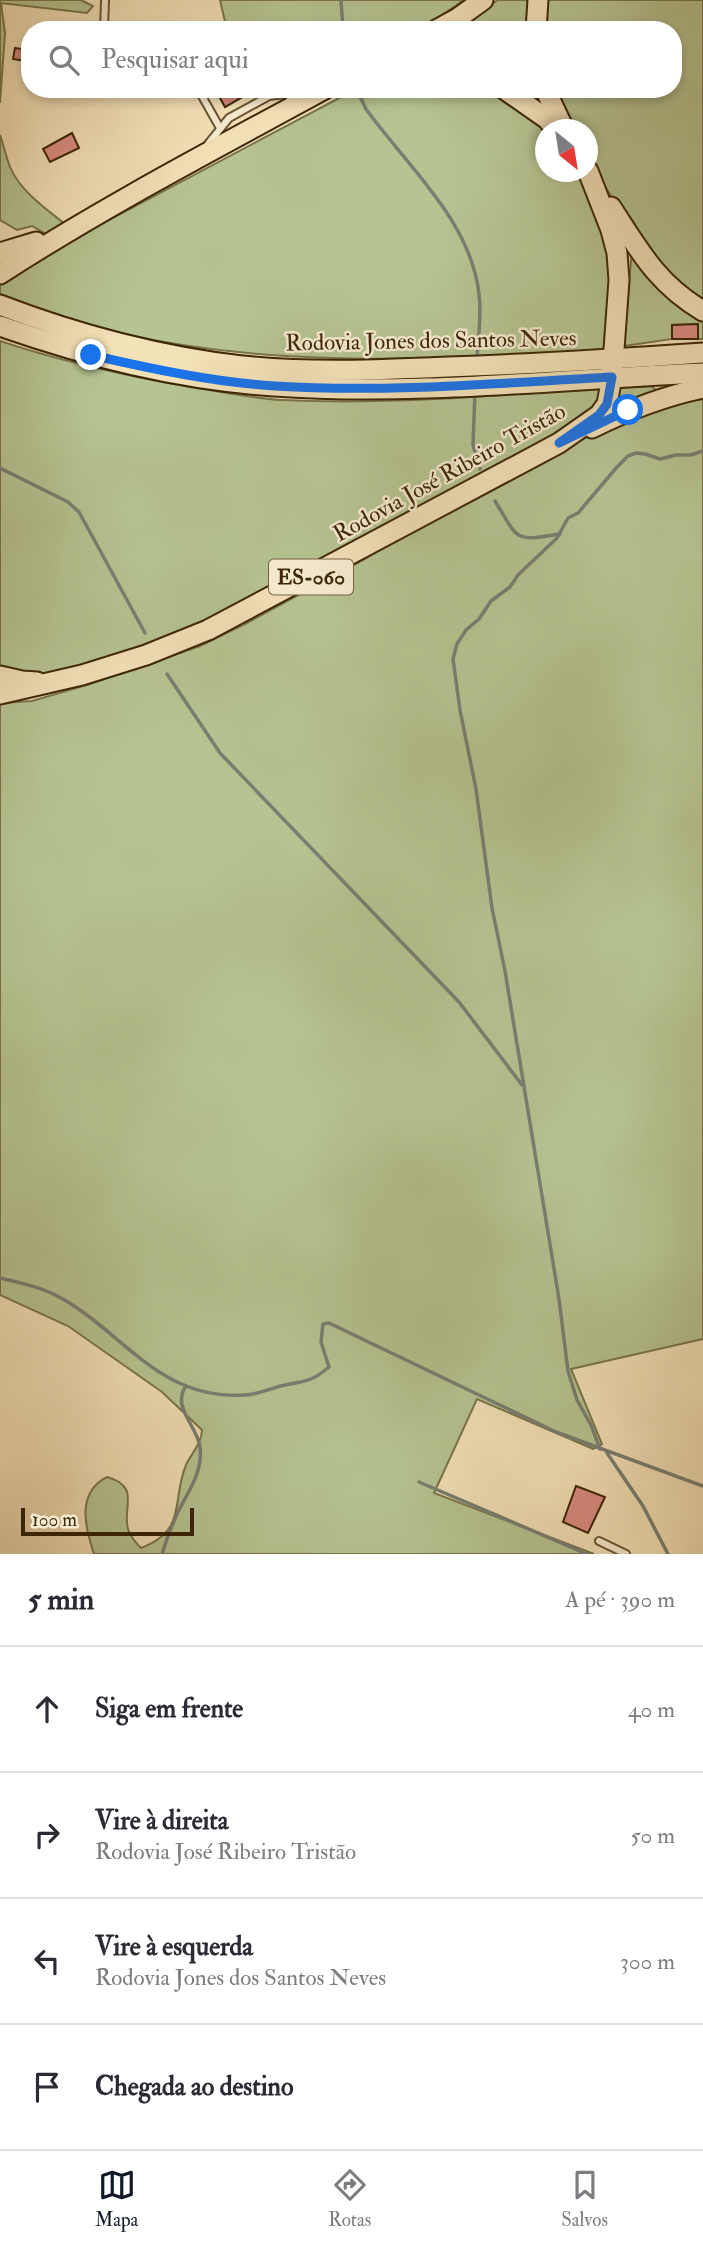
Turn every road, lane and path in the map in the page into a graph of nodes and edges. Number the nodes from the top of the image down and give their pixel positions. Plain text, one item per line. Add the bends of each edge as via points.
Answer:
1 (105, 0) edge
2 (483, 0) edge
3 (538, 0) edge
4 (104, 21) edge
5 (452, 21) edge
6 (537, 21) edge
7 (203, 98) edge
8 (267, 98) edge
9 (292, 98) edge
10 (310, 98) edge
11 (314, 98) edge
12 (517, 98) edge
13 (549, 98) edge
14 (300, 104) junction
15 (547, 119) edge
16 (559, 119) edge
17 (220, 128) junction
18 (201, 155) junction
19 (592, 182) edge
20 (594, 182) edge
21 (67, 231) junction
22 (0, 253) edge
23 (0, 274) edge
24 (0, 305) edge
25 (703, 311) edge
26 (0, 326) edge
27 (703, 353) edge
28 (612, 368) junction
29 (703, 373) edge
30 (703, 388) edge
31 (559, 443) junction
32 (0, 676) edge
33 (51, 683) junction
34 (0, 694) edge
35 (599, 1541) dead end
36 (626, 1554) edge

1 - 4 lane
2 - 5 main road
3 - 6 main road
7 - 17 lane
8 - 17 lane via 231,116
9 - 14 lane
10 - 14 main road
11 - 14 main road
12 - 15 main road
13 - 16 main road
14 - 18 main road
17 - 18 lane
18 - 21 main road
19 - 28 main road, Rodovia José Ribeiro Tristão / ES-060 via 617,253
20 - 25 main road via 658,277
21 - 22 main road
21 - 23 main road
24 - 28 main road, Rodovia Jones dos Santos Neves via 128,346 242,366 328,371
26 - 28 main road, Rodovia Jones dos Santos Neves via 66,348 160,370 273,386 433,387
27 - 28 main road, Rodovia Jones dos Santos Neves
28 - 29 main road, Rodovia Jones dos Santos Neves
28 - 31 main road, Rodovia José Ribeiro Tristão / ES-060 via 607,404
30 - 31 main road via 628,410
31 - 33 main road, Rodovia José Ribeiro Tristão / ES-060 via 208,630 146,655
32 - 33 main road
33 - 34 main road, ES-060
35 - 36 lane

